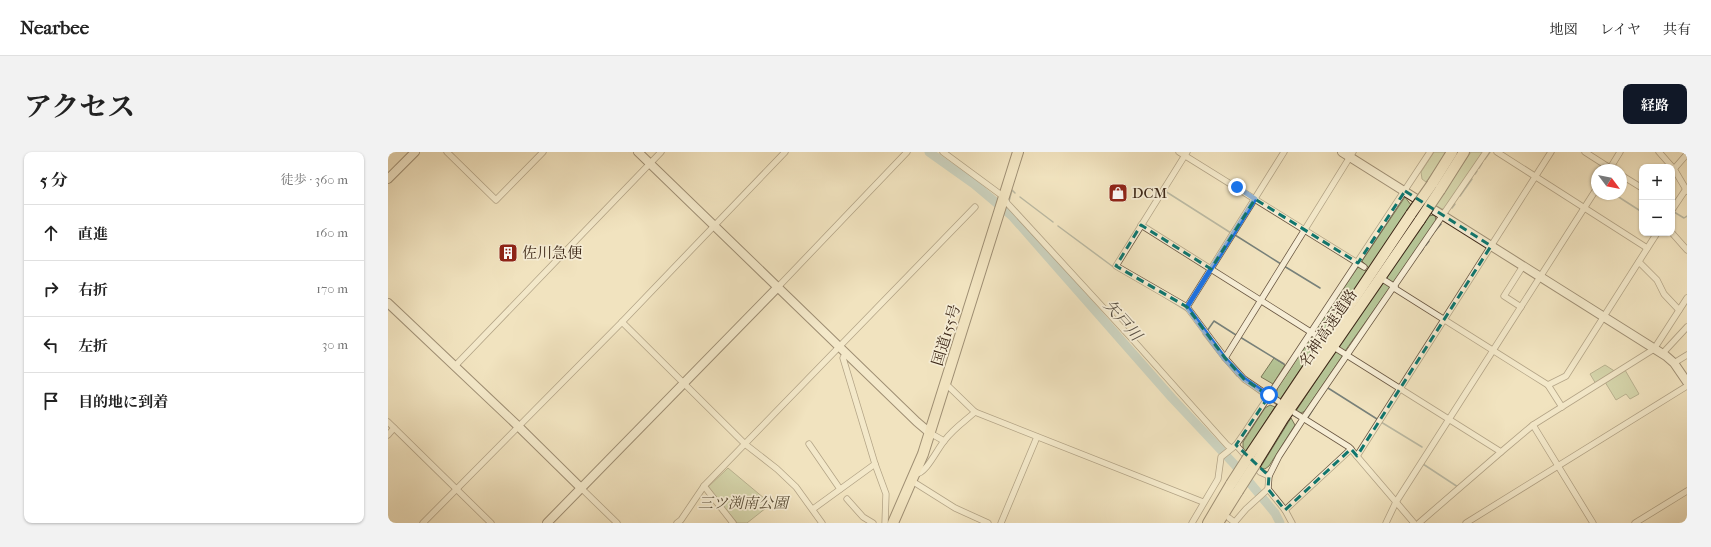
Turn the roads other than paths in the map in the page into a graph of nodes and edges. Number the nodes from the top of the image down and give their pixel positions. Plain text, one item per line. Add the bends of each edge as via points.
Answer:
1 (415, 152) edge
2 (447, 152) edge
3 (542, 152) edge
4 (638, 152) edge
5 (661, 152) edge
6 (785, 152) edge
7 (907, 152) edge
8 (943, 152) edge
9 (1018, 152) edge
10 (1179, 152) edge
11 (1284, 152) edge
12 (1342, 152) edge
13 (1430, 152) edge
14 (1452, 152) edge
15 (1464, 152) edge
16 (1486, 152) edge
17 (1497, 152) edge
18 (1551, 152) edge
19 (1585, 152) edge
20 (1620, 152) edge
21 (1659, 152) edge
22 (1186, 154) edge
23 (1352, 155) edge
24 (1687, 155) edge
25 (650, 164) junction
26 (1603, 164) edge
27 (1614, 164) edge
28 (1670, 164) edge
29 (1675, 168) edge
30 (1675, 171) edge
31 (1535, 176) junction
32 (388, 179) edge
33 (1627, 179) edge
34 (1639, 186) edge
35 (1436, 187) junction
36 (1686, 190) edge
37 (1405, 191) junction
38 (1591, 197) edge
39 (1004, 198) junction
40 (1255, 199) junction
41 (1675, 204) edge
42 (975, 207) dead end
43 (1584, 208) junction
44 (1443, 215) junction
45 (714, 226) junction
46 (1141, 226) junction
47 (1305, 230) junction
48 (1655, 236) edge
49 (1675, 236) edge
50 (1491, 246) junction
51 (1648, 248) junction
52 (1687, 250) edge
53 (1639, 262) junction
54 (1358, 263) junction
55 (1523, 266) junction
56 (1364, 267) dead end
57 (1211, 269) junction
58 (1540, 277) junction
59 (1384, 280) dead end
60 (1394, 287) junction
61 (777, 288) junction
62 (1687, 298) edge
63 (1261, 300) junction
64 (389, 307) edge
65 (1187, 307) junction
66 (1521, 307) junction
67 (1679, 310) junction
68 (1604, 317) junction
69 (1444, 319) junction
70 (622, 322) junction
71 (1687, 327) edge
72 (1312, 332) junction
73 (1317, 336) dead end
74 (838, 348) junction
75 (1338, 349) dead end
76 (1654, 349) junction
77 (1493, 351) junction
78 (845, 354) junction
79 (1662, 354) junction
80 (1347, 355) junction
81 (1687, 355) edge
82 (1224, 358) junction
83 (1674, 363) junction
84 (455, 366) junction
85 (1687, 382) edge
86 (683, 384) junction
87 (946, 384) junction
88 (1548, 385) junction
89 (1687, 386) edge
90 (1400, 388) junction
91 (1269, 395) junction
92 (1278, 401) dead end
93 (1562, 407) junction
94 (975, 412) junction
95 (1295, 413) dead end
96 (1303, 419) junction
97 (1449, 420) junction
98 (388, 422) edge
99 (1533, 425) junction
100 (519, 427) junction
101 (394, 428) junction
102 (930, 433) junction
103 (388, 435) edge
104 (1037, 437) junction
105 (944, 441) junction
106 (745, 444) junction
107 (809, 444) dead end
108 (1233, 448) junction
109 (1351, 449) junction
110 (1501, 452) junction
111 (1357, 456) junction
112 (1252, 460) junction
113 (875, 464) junction
114 (1558, 466) junction
115 (1269, 476) junction
116 (914, 477) junction
117 (704, 486) junction
118 (1235, 487) junction
119 (581, 488) junction
120 (840, 489) junction
121 (1267, 489) junction
122 (456, 490) junction
123 (1687, 491) edge
124 (847, 499) dead end
125 (1205, 500) junction
126 (1396, 502) junction
127 (1213, 503) dead end
128 (813, 508) junction
129 (1285, 510) junction
130 (1229, 518) dead end
131 (681, 522) edge
132 (423, 523) edge
133 (491, 523) edge
134 (547, 523) edge
135 (617, 523) edge
136 (732, 523) edge
137 (822, 523) edge
138 (873, 523) edge
139 (884, 523) edge
140 (893, 523) edge
141 (988, 523) edge
142 (1001, 523) edge
143 (1192, 523) edge
144 (1208, 523) edge
145 (1218, 523) edge
146 (1234, 523) edge
147 (1292, 523) edge
148 (1386, 523) edge
149 (1414, 523) edge
150 (1419, 523) edge
151 (1466, 523) edge
152 (1593, 523) edge
153 (1635, 523) edge

1 - 32 street
2 - 3 street via 496,200
4 - 25 street
5 - 25 street
6 - 45 street
7 - 61 street
8 - 39 street
9 - 39 highway, 国道155号
10 - 22 street
11 - 40 street
12 - 23 street
13 - 37 street
14 - 35 highway, 名神高速道路
15 - 35 highway, 名神高速道路
16 - 44 street
17 - 31 street
18 - 31 street
19 - 26 street
20 - 27 street
21 - 28 street
22 - 40 street
22 - 46 street
23 - 37 street
23 - 47 street
24 - 29 street
25 - 45 street
25 - 84 street
30 - 36 street
31 - 43 street
31 - 50 street
33 - 34 street
35 - 112 highway, 名神高速道路, bridge via 1420,220
35 - 112 highway, 名神高速道路, bridge via 1411,214
36 - 41 street
37 - 44 street
37 - 54 street
38 - 43 street
39 - 87 highway, 国道155号
39 - 108 street via 1227,445
40 - 47 street
40 - 57 street
42 - 74 street
43 - 51 street
43 - 58 street
44 - 50 street
44 - 60 street
45 - 61 street
45 - 70 street
46 - 57 street
46 - 65 street via 1116,266
47 - 54 street
47 - 63 street
48 - 51 street
49 - 52 street
50 - 55 street
50 - 69 street
51 - 53 street
53 - 67 street via 1657,280 1664,294
53 - 68 street
54 - 56 street
54 - 72 street
55 - 58 street
55 - 66 street via 1504,296
57 - 63 street
57 - 65 street
58 - 66 street
58 - 68 street
59 - 60 street
60 - 69 street
60 - 80 street
61 - 74 street
61 - 86 street
62 - 67 street
63 - 72 street
63 - 82 street
64 - 84 street
65 - 82 street
66 - 77 street
67 - 76 street
68 - 76 street
68 - 88 street via 1566,376
69 - 77 street
69 - 90 street
70 - 86 street
70 - 100 street
71 - 79 street
72 - 73 street
72 - 91 street
74 - 78 street
74 - 106 street
75 - 80 street
76 - 79 street
76 - 93 street
77 - 88 street
77 - 97 street
78 - 102 street
78 - 113 street via 843,358
79 - 83 street
80 - 90 street
80 - 96 street
81 - 83 street
82 - 91 street via 1244,379
83 - 85 street
84 - 100 street
86 - 106 street
86 - 119 street
87 - 94 street
87 - 102 highway, 国道155号
88 - 93 street
89 - 114 street
90 - 97 street
90 - 111 street
91 - 92 street
91 - 108 street
93 - 99 street
94 - 104 street
94 - 105 street
95 - 96 street
96 - 109 street
96 - 115 street
97 - 110 street
97 - 126 street
98 - 101 street
99 - 110 street
99 - 114 street
100 - 119 street
100 - 122 street
101 - 103 street
101 - 122 street
102 - 105 street
102 - 116 highway, 国道155号
104 - 125 street
104 - 142 street
105 - 116 street via 933,458
106 - 117 street
106 - 128 street via 777,469
107 - 120 street
108 - 115 street via 1260,472
108 - 125 street via 1221,457 1218,480
109 - 111 street
109 - 129 street
110 - 150 street
111 - 126 street
112 - 118 highway, 名神高速道路, bridge
113 - 120 street
113 - 139 street via 886,494
114 - 151 street
114 - 152 street
115 - 121 street
116 - 140 highway, 国道155号
116 - 141 street via 955,508
117 - 131 street
117 - 136 street
118 - 144 highway, 名神高速道路
118 - 145 highway, 名神高速道路
119 - 134 street
119 - 135 street
120 - 128 street
121 - 129 street
121 - 146 street
122 - 132 street
122 - 133 street
123 - 153 street
124 - 138 street via 863,517
125 - 127 street
125 - 143 street
126 - 148 street
126 - 149 street
128 - 137 street
129 - 147 street
130 - 146 street

